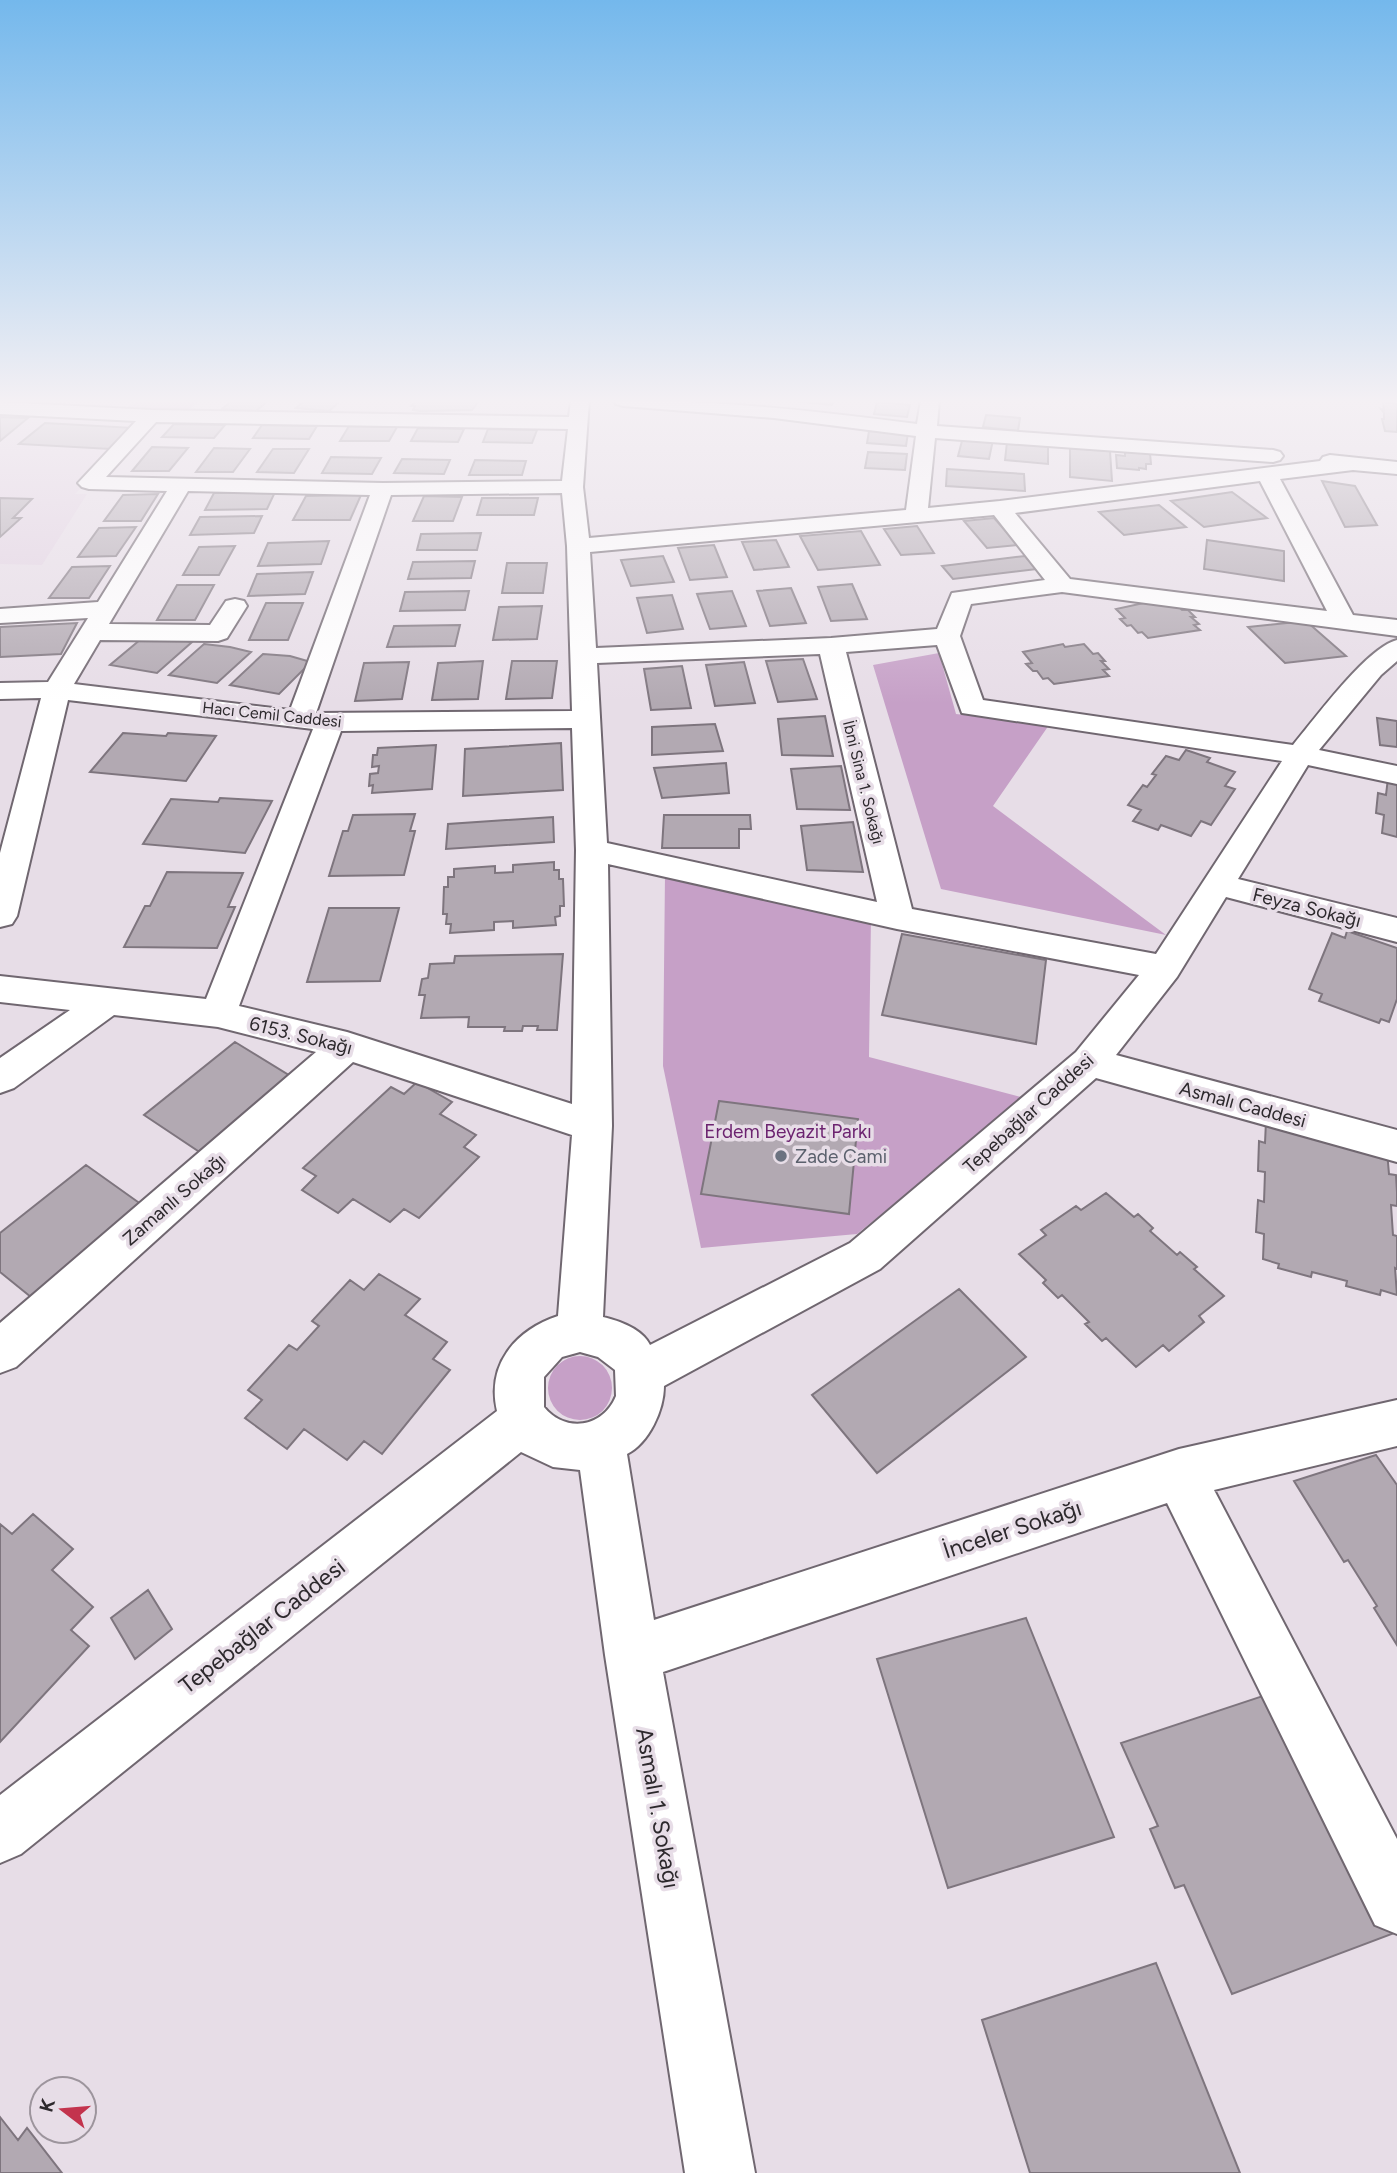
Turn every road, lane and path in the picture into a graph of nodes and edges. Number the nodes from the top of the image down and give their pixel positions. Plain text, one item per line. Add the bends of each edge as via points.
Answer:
1 (171, 501) edge
2 (379, 501) edge
3 (573, 501) edge
4 (917, 501) edge
5 (1052, 501) edge
6 (1281, 501) edge
7 (1000, 508) junction
8 (916, 514) junction
9 (578, 546) junction
10 (1062, 585) junction
11 (235, 606) dead end
12 (108, 608) junction
13 (0, 616) edge
14 (1344, 621) junction
15 (1397, 628) edge
16 (94, 632) junction
17 (947, 636) junction
18 (831, 646) junction
19 (583, 656) junction
20 (1389, 664) edge
21 (57, 690) junction
22 (0, 691) edge
23 (587, 719) junction
24 (315, 721) junction
25 (1300, 755) junction
26 (1397, 775) edge
27 (592, 850) junction
28 (1216, 884) junction
29 (0, 916) edge
30 (897, 918) junction
31 (1397, 930) edge
32 (1165, 968) junction
33 (0, 989) edge
34 (107, 1002) junction
35 (218, 1014) junction
36 (347, 1046) junction
37 (1089, 1062) junction
38 (0, 1078) edge
39 (592, 1126) junction
40 (1397, 1146) edge
41 (580, 1331) junction
42 (0, 1352) edge
43 (640, 1374) junction
44 (524, 1420) junction
45 (1397, 1423) edge
46 (601, 1443) junction
47 (1179, 1474) junction
48 (632, 1655) junction
49 (0, 1833) edge
50 (1397, 1903) edge
51 (720, 2173) edge

1 - 12 street
2 - 24 street
3 - 9 street
4 - 8 street
5 - 7 street
6 - 14 street
7 - 8 street
7 - 10 street
8 - 9 street
9 - 19 street
10 - 14 street
10 - 17 street via 961,598
11 - 16 street via 218,633
12 - 13 street
12 - 16 street
14 - 15 street
16 - 21 street
17 - 18 street
17 - 25 street via 972,707
18 - 19 street
18 - 30 street, İbni Sina 1. Sokağı
19 - 23 street
20 - 25 street, Tepebağlar Caddesi
21 - 22 street, Hacı Cemil Caddesi
21 - 24 street, Hacı Cemil Caddesi
21 - 29 street
23 - 24 street, Hacı Cemil Caddesi
23 - 27 street
24 - 35 street
25 - 26 street
25 - 28 street, Tepebağlar Caddesi
27 - 30 street
27 - 39 street
28 - 31 street, Feyza Sokağı
28 - 32 street, Tepebağlar Caddesi
30 - 32 street
32 - 37 street, Tepebağlar Caddesi
33 - 34 street, 6153. Sokağı
34 - 35 street, 6153. Sokağı
34 - 38 street
35 - 36 street, 6153. Sokağı
36 - 39 street, 6153. Sokağı
36 - 42 street, Zamanlı Sokağı
37 - 40 street, Asmalı Caddesi
37 - 43 street, Tepebağlar Caddesi via 864,1256
39 - 41 street
41 - 43 street via 601,1333 620,1342 633,1356
41 - 44 street via 560,1335 527,1361 519,1381 518,1401
43 - 46 street via 641,1395 634,1414 620,1431
44 - 46 street via 538,1436 556,1445 579,1448
44 - 49 street, Tepebağlar Caddesi
45 - 47 street, İnceler Sokağı
46 - 48 street, Asmalı 1. Sokağı
47 - 48 street, İnceler Sokağı
47 - 50 street
48 - 51 street, Asmalı 1. Sokağı

